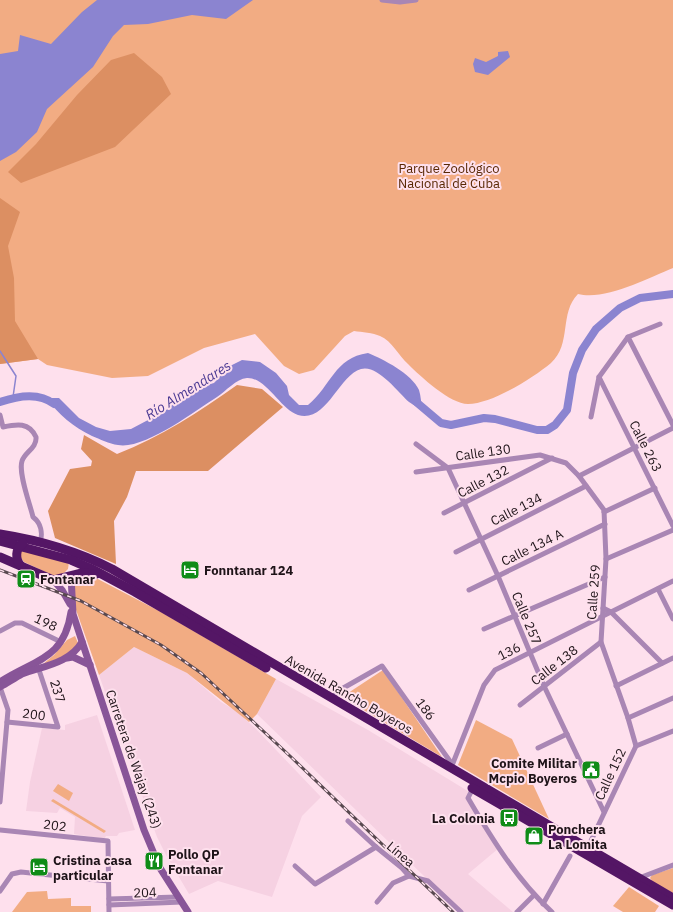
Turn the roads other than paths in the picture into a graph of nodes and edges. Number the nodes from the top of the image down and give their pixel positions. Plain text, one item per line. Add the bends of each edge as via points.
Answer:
1 (382, 0) edge
2 (416, 0) edge
3 (660, 324) dead end
4 (628, 337) junction
5 (599, 377) junction
6 (0, 415) edge
7 (591, 417) dead end
8 (673, 427) edge
9 (416, 444) dead end
10 (635, 448) junction
11 (552, 458) junction
12 (448, 468) junction
13 (416, 472) dead end
14 (579, 476) junction
15 (586, 486) junction
16 (655, 488) junction
17 (464, 502) junction
18 (604, 512) junction
19 (444, 513) dead end
20 (606, 524) junction
21 (673, 526) edge
22 (673, 530) edge
23 (0, 534) edge
24 (481, 539) junction
25 (0, 541) edge
26 (37, 542) junction
27 (20, 546) junction
28 (66, 551) junction
29 (456, 552) dead end
30 (0, 557) edge
31 (606, 559) junction
32 (71, 560) junction
33 (21, 566) junction
34 (71, 576) junction
35 (106, 576) junction
36 (498, 576) junction
37 (605, 578) junction
38 (53, 580) junction
39 (673, 581) edge
40 (658, 589) junction
41 (469, 590) dead end
42 (72, 608) junction
43 (603, 608) junction
44 (610, 612) junction
45 (515, 616) junction
46 (602, 616) junction
47 (673, 619) edge
48 (484, 629) dead end
49 (0, 631) edge
50 (79, 632) junction
51 (63, 639) junction
52 (82, 642) junction
53 (601, 642) junction
54 (530, 652) junction
55 (67, 658) junction
56 (673, 658) edge
57 (662, 663) junction
58 (37, 665) junction
59 (90, 665) junction
60 (0, 682) edge
61 (544, 686) junction
62 (616, 686) junction
63 (0, 687) edge
64 (673, 698) edge
65 (331, 699) junction
66 (520, 704) dead end
67 (628, 718) junction
68 (7, 722) junction
69 (58, 727) joint
70 (673, 731) edge
71 (567, 734) junction
72 (636, 746) junction
73 (5, 748) junction
74 (538, 748) dead end
75 (0, 755) edge
76 (452, 766) junction
77 (473, 788) junction
78 (0, 802) edge
79 (604, 812) junction
80 (348, 822) dead end
81 (0, 830) edge
82 (588, 847) junction
83 (376, 848) junction
84 (570, 856) dead end
85 (673, 865) edge
86 (295, 866) dead end
87 (409, 876) junction
88 (639, 878) junction
89 (108, 881) junction
90 (0, 891) edge
91 (534, 895) junction
92 (673, 898) edge
93 (109, 899) junction
94 (180, 899) junction
95 (377, 902) dead end
96 (543, 904) junction
97 (109, 905) junction
98 (673, 906) edge
99 (109, 912) edge
100 (188, 912) edge
101 (461, 912) edge
102 (517, 912) edge
103 (552, 912) edge

1 - 2 street
3 - 4 street
4 - 5 street
4 - 8 street
5 - 7 street
5 - 10 street, Calle 263
6 - 26 street via 3,427 20,424 30,429 36,437 34,445 22,461 21,470 33,517 41,529 42,535
8 - 10 street
9 - 12 street, Calle 257
10 - 14 street
10 - 16 street, Calle 263
11 - 12 street, Calle 130 via 540,455
11 - 14 street, Calle 259 via 566,463
11 - 17 street, Calle 132
12 - 13 street, Calle 130
12 - 17 street, Calle 257
14 - 15 street, Calle 259
15 - 18 street, Calle 259
15 - 24 street, Calle 134
16 - 18 street
16 - 21 street, Calle 263
17 - 19 street, Calle 132
17 - 24 street, Calle 257
18 - 20 street, Calle 259
20 - 31 street, Calle 259
20 - 36 street, Calle 134 A
22 - 31 street
23 - 26 highway, Avenida Rancho Boyeros
24 - 29 street, Calle 134
24 - 36 street, Calle 257
25 - 27 highway, Avenida Rancho Boyeros
26 - 27 highway via 24,543
26 - 28 highway, Avenida Rancho Boyeros
27 - 32 highway, Avenida Rancho Boyeros
27 - 33 highway via 16,555
28 - 32 highway
28 - 65 highway, Avenida Rancho Boyeros via 117,572
30 - 33 highway
31 - 37 street, Calle 259
32 - 34 highway
32 - 35 highway, Avenida Rancho Boyeros
33 - 38 highway
34 - 35 highway via 87,572
34 - 38 highway
34 - 42 main road, Carretera de Wajay (243)
35 - 77 highway, Avenida Rancho Boyeros
36 - 41 street, Calle 134 A
36 - 45 street, Calle 257
37 - 43 street, Calle 259
37 - 45 street
38 - 42 main road, Carretera de Wajay (243)
39 - 40 street, 136
40 - 44 street, 136
40 - 47 street
42 - 50 main road, Carretera de Wajay (243)
42 - 51 main road
43 - 44 street
43 - 46 street, Calle 259
44 - 46 street, 136
44 - 57 street
45 - 48 street
45 - 54 street, Calle 257
46 - 53 street, Calle 259
46 - 54 street, 136
49 - 51 street, 198 via 15,623 22,623
50 - 51 main road
50 - 52 main road, Carretera de Wajay (243)
51 - 58 main road via 50,655
52 - 55 main road
52 - 59 main road, Carretera de Wajay (243)
53 - 61 street, Calle 138
53 - 62 street, Calle 259
54 - 61 street, Calle 257
54 - 76 street, 136 via 495,670 488,677
55 - 58 main road
55 - 59 main road via 76,658
56 - 57 street
57 - 62 street
58 - 60 main road via 18,670
58 - 63 main road
58 - 69 street, 237
59 - 94 main road, Carretera de Wajay (243) via 144,830 160,868
61 - 66 street, Calle 138
61 - 71 street, Calle 257
62 - 67 street, Calle 259
63 - 68 street via 8,710
64 - 67 street
65 - 76 highway, Avenida Rancho Boyeros
65 - 76 street, 186 via 338,691 382,666
67 - 72 street, Calle 259
68 - 69 street, 200
68 - 73 street
70 - 72 street, Calle 152
71 - 74 street
71 - 79 street, Calle 257
72 - 79 street, Calle 152
73 - 75 street
73 - 78 street
76 - 82 highway, Avenida Rancho Boyeros
77 - 91 street via 468,798 491,837
77 - 98 highway, Avenida Rancho Boyeros
79 - 82 street, Calle 152
80 - 83 street, Línea
81 - 89 street, 202 via 108,841
82 - 88 highway, Avenida Rancho Boyeros
83 - 86 street via 316,884
83 - 87 street, Línea
84 - 96 street
85 - 88 street
87 - 95 street via 393,883
87 - 101 street, Línea via 428,881
88 - 92 highway, Avenida Rancho Boyeros
89 - 90 street via 20,872 12,874
89 - 93 street
91 - 96 street
91 - 102 street
93 - 94 street, 204
93 - 97 street
94 - 97 street, 204
94 - 100 main road, Carretera de Wajay (243)
96 - 103 street
97 - 99 street

